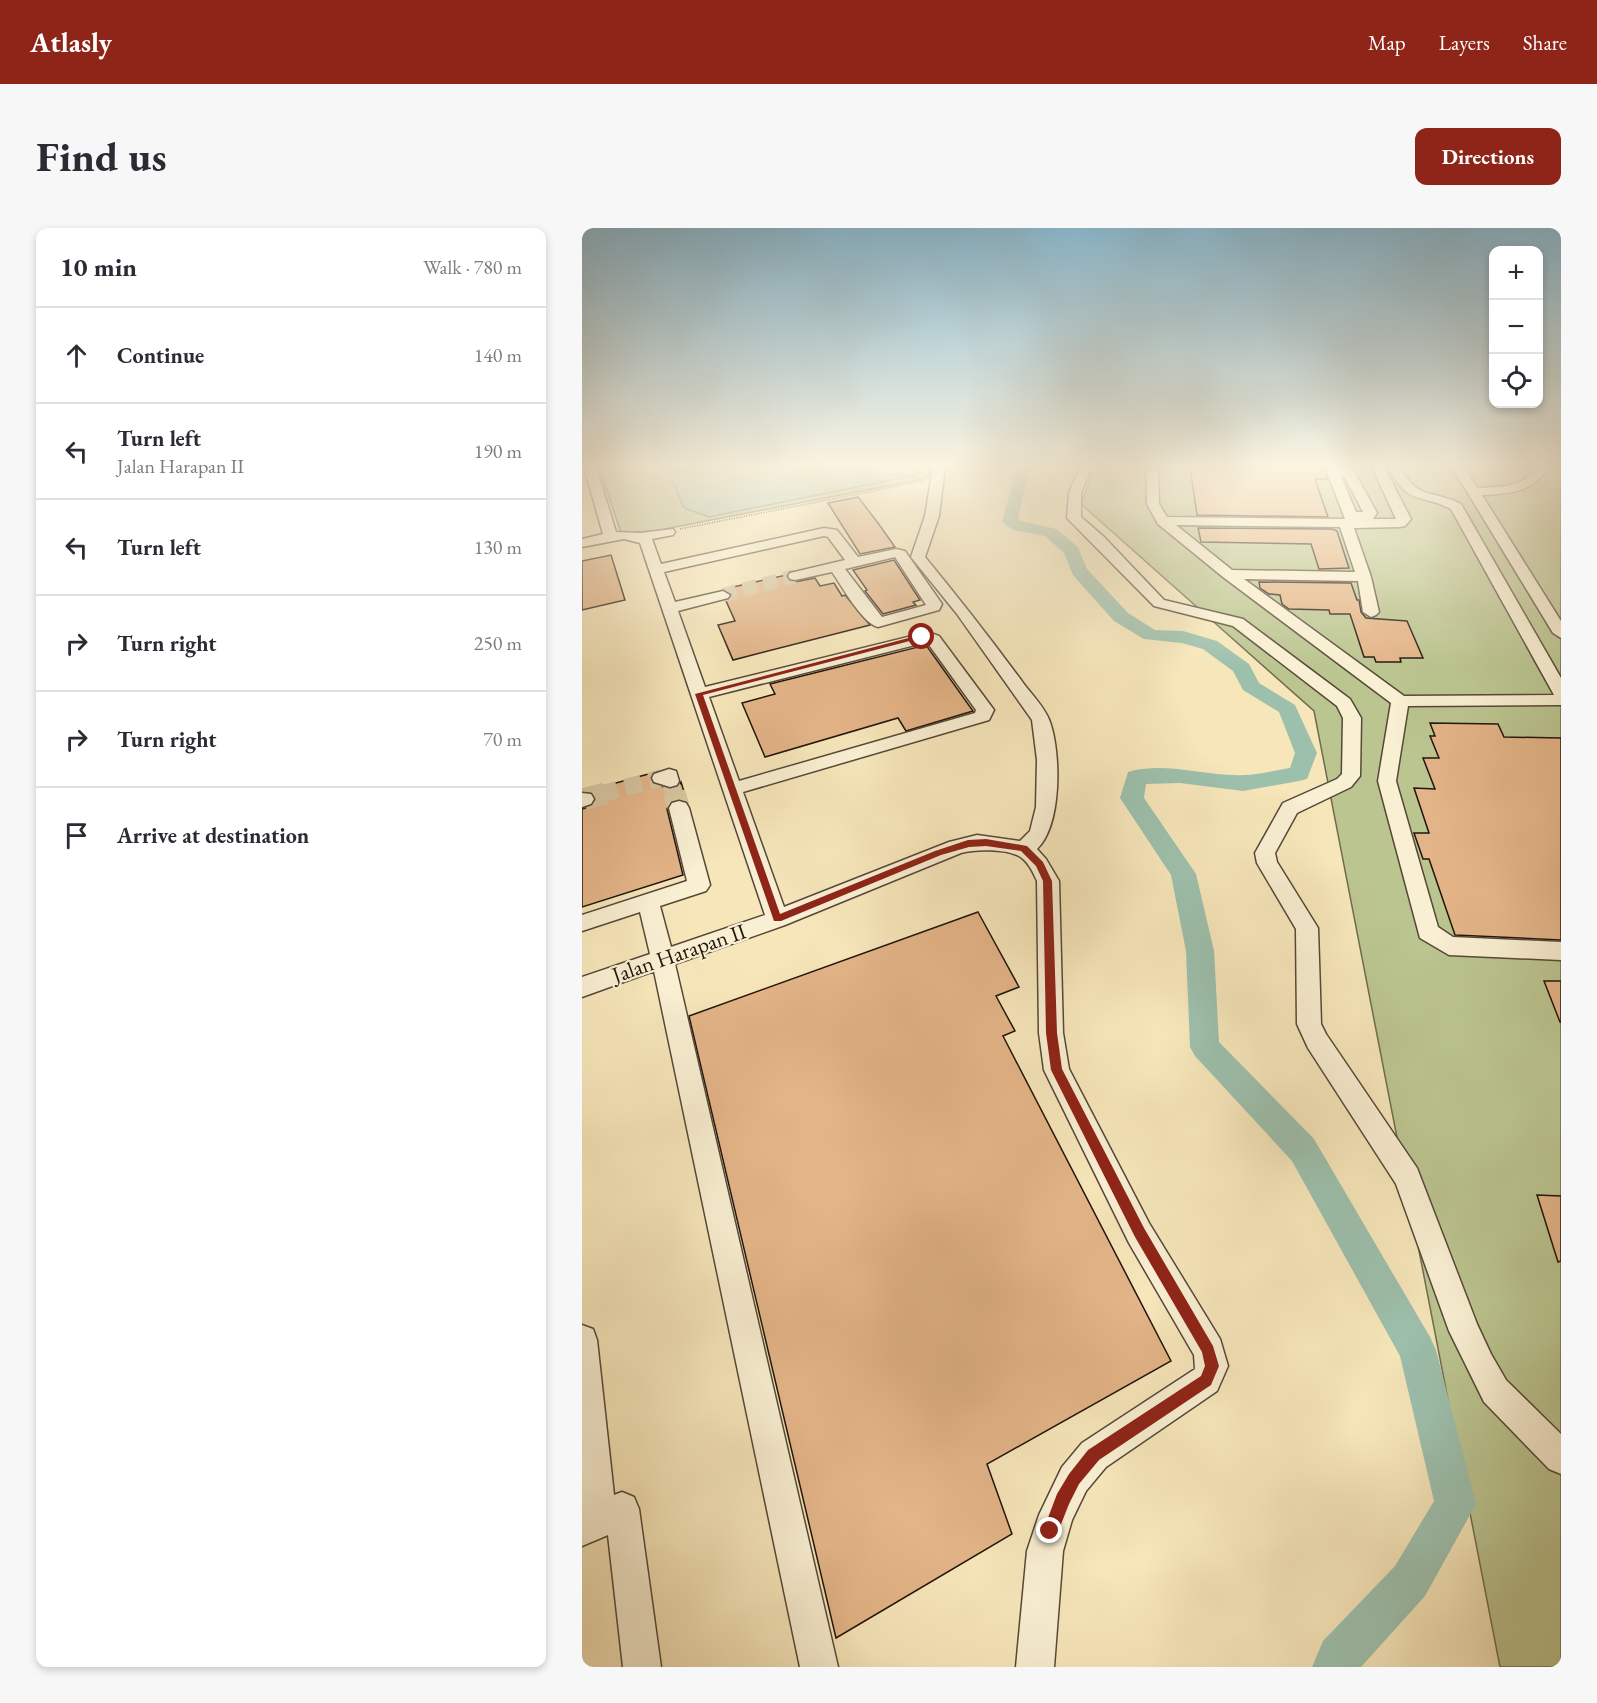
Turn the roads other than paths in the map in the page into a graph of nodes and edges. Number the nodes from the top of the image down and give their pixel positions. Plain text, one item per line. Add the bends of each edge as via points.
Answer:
1 (656, 534) edge
2 (814, 534) edge
3 (833, 534) edge
4 (928, 534) edge
5 (1092, 534) edge
6 (1179, 534) edge
7 (1353, 534) edge
8 (1471, 534) edge
9 (1504, 534) edge
10 (1508, 534) edge
11 (611, 537) joint
12 (641, 537) junction
13 (582, 543) edge
14 (854, 562) junction
15 (836, 567) junction
16 (656, 569) junction
17 (1228, 574) junction
18 (795, 576) tunnel mouth
19 (1364, 577) junction
20 (723, 595) tunnel mouth
21 (670, 608) junction
22 (1371, 612) dead end
23 (1561, 614) edge
24 (1561, 633) edge
25 (1561, 693) edge
26 (699, 694) junction
27 (1561, 700) edge
28 (1400, 701) junction
29 (732, 789) junction
30 (679, 808) tunnel mouth
31 (1024, 849) junction
32 (648, 902) junction
33 (777, 919) junction
34 (582, 923) edge
35 (1561, 951) edge
36 (663, 959) junction
37 (582, 987) edge
38 (582, 1340) edge
39 (584, 1388) edge
40 (1561, 1457) edge
41 (590, 1525) edge
42 (642, 1667) edge
43 (819, 1667) edge
44 (1035, 1667) edge

1 - 12 street
2 - 16 street
3 - 14 street
4 - 31 street via 919,561 962,611 1038,713 1046,741 1042,825
5 - 40 street via 1155,600 1168,608 1238,622 1349,710 1353,718 1351,776 1290,808 1265,853 1308,934 1309,1024 1324,1054 1407,1177 1479,1365 1496,1391
6 - 17 street
7 - 19 street
8 - 25 street
9 - 24 street
10 - 23 street
11 - 12 street
11 - 13 street
12 - 16 street
14 - 15 street
14 - 15 street via 900,554 934,607 878,622
15 - 18 street
16 - 21 street
17 - 19 street
17 - 28 street
19 - 22 street
20 - 21 street
21 - 26 street
26 - 29 street
26 - 29 street via 928,637 985,710 983,716
27 - 28 street
28 - 35 street via 1386,781 1428,932 1449,946
29 - 33 street
30 - 32 street via 699,885
31 - 33 street, Jalan Harapan II via 968,843
31 - 44 street via 1048,881 1051,1033 1057,1070 1139,1233 1209,1350 1212,1366 1206,1380 1094,1455 1074,1479 1056,1515 1045,1551
32 - 34 street
32 - 36 street
33 - 36 street, Jalan Harapan II
36 - 37 street, Jalan Harapan II
36 - 43 street
38 - 39 street
39 - 41 street
41 - 42 street via 622,1509

